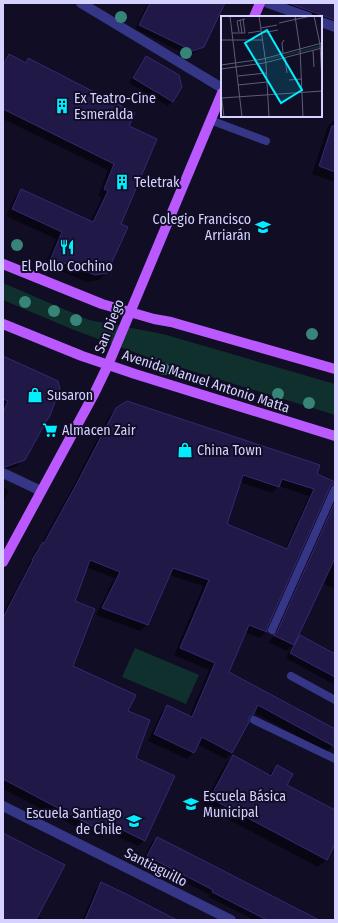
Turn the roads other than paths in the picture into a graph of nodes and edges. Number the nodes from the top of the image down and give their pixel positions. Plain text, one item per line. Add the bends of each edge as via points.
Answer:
1 (81, 3) edge
2 (260, 3) edge
3 (268, 3) edge
4 (254, 16) edge
5 (305, 16) edge
6 (322, 22) edge
7 (335, 27) edge
8 (221, 87) edge
9 (221, 95) edge
10 (210, 120) junction
11 (266, 141) dead end
12 (3, 264) edge
13 (129, 312) junction
14 (3, 324) edge
15 (108, 365) junction
16 (335, 369) edge
17 (335, 436) edge
18 (3, 473) edge
19 (335, 489) edge
20 (41, 491) junction
21 (3, 562) edge
22 (272, 630) dead end
23 (291, 676) dead end
24 (335, 700) edge
25 (254, 720) dead end
26 (335, 759) edge
27 (3, 806) edge
28 (231, 920) edge

1 - 8 street
2 - 4 main road
3 - 5 street
6 - 7 street
9 - 10 main road, San Diego
10 - 11 lane
10 - 13 main road, San Diego
12 - 13 main road via 102,304
13 - 15 main road, San Diego
13 - 16 main road
14 - 15 main road, Avenida Manuel Antonio Matta
15 - 17 main road, Avenida Manuel Antonio Matta
15 - 20 main road, San Diego
18 - 20 street
19 - 22 lane
20 - 21 main road, San Diego
23 - 24 lane
25 - 26 lane
27 - 28 street, Santiaguillo

